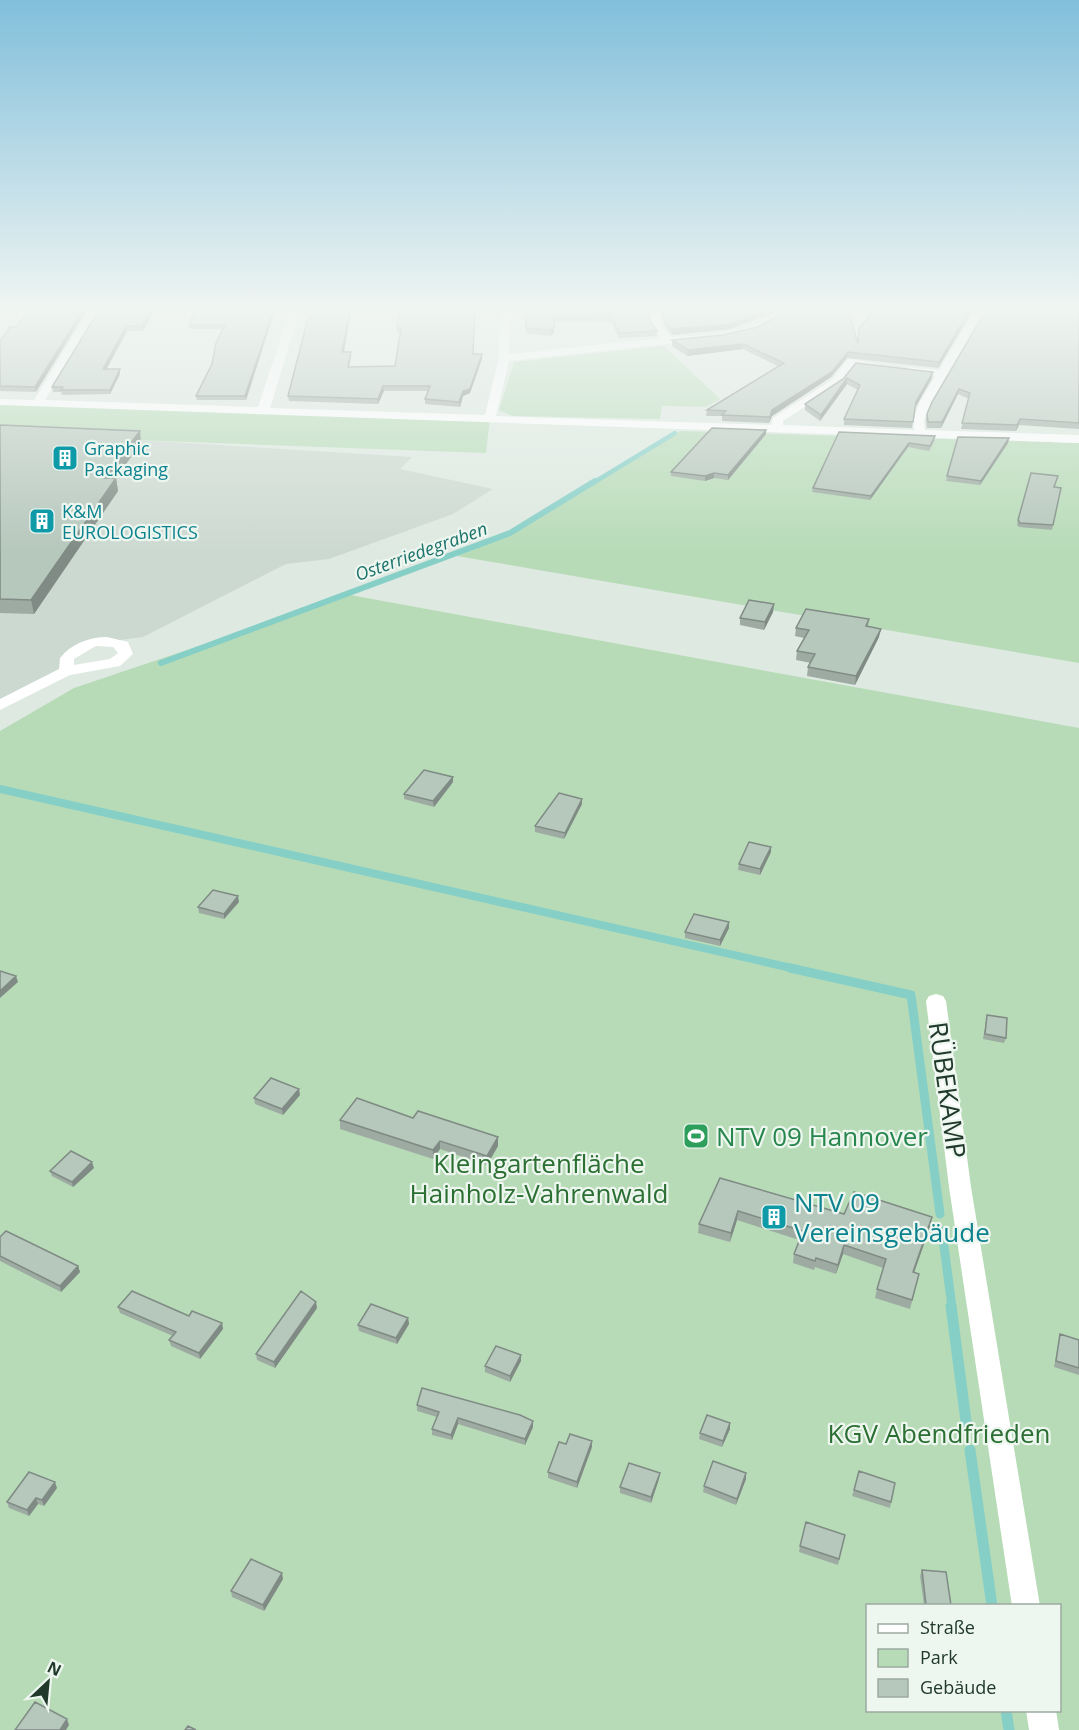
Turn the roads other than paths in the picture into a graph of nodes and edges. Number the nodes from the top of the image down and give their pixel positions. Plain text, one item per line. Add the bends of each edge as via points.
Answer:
1 (45, 391) edge
2 (269, 391) edge
3 (496, 391) edge
4 (822, 391) edge
5 (933, 391) edge
6 (0, 402) edge
7 (38, 403) junction
8 (263, 411) junction
9 (490, 417) junction
10 (777, 428) junction
11 (920, 433) junction
12 (1079, 439) edge
13 (66, 670) dead end
14 (0, 705) edge
15 (936, 1001) dead end
16 (1026, 1604) edge
17 (1041, 1712) edge
18 (1044, 1730) edge

1 - 7 street
2 - 8 street
3 - 9 street
4 - 10 street via 777,420
5 - 11 street via 918,420
6 - 7 street
7 - 8 street
8 - 9 street
9 - 10 street
10 - 11 street
11 - 12 street
13 - 14 street
15 - 16 street, RÜBEKAMP via 960,1187
17 - 18 street

